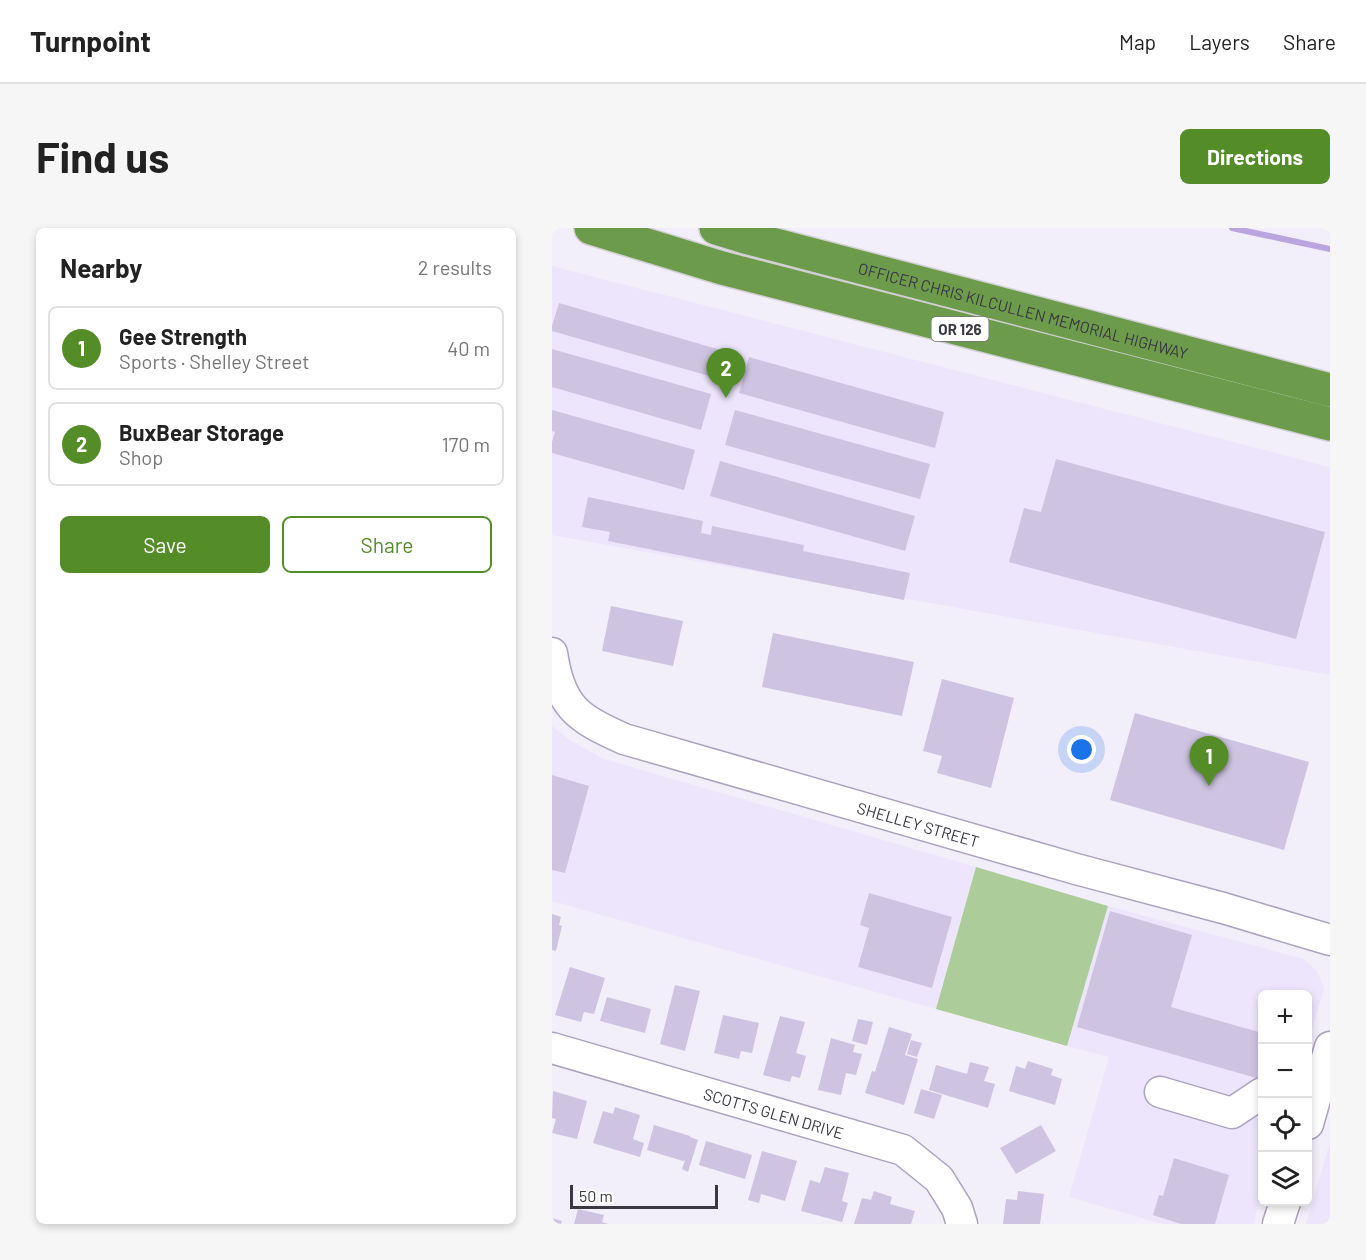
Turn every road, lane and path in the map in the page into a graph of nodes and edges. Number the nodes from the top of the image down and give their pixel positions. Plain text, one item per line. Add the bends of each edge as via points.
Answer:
1 (591, 228) edge
2 (716, 228) edge
3 (1330, 390) edge
4 (1330, 424) edge
5 (552, 653) edge
6 (1330, 940) edge
7 (1330, 1047) edge
8 (552, 1048) edge
9 (1326, 1077) edge
10 (1160, 1092) dead end
11 (1258, 1097) edge
12 (1312, 1114) edge
13 (1284, 1206) edge
14 (962, 1224) edge
15 (1278, 1224) edge

1 - 4 highway, OFFICER CHRIS KILCULLEN MEMORIAL HIGHWAY / OR 126 via 722,268
2 - 3 highway, OFFICER CHRIS KILCULLEN MEMORIAL HIGHWAY / OR 126
5 - 6 street, SHELLEY STREET via 561,691 574,710 624,739
7 - 9 street
8 - 14 street, SCOTTS GLEN DRIVE via 903,1150 939,1179
9 - 12 street
10 - 11 street via 1232,1113
13 - 15 street

